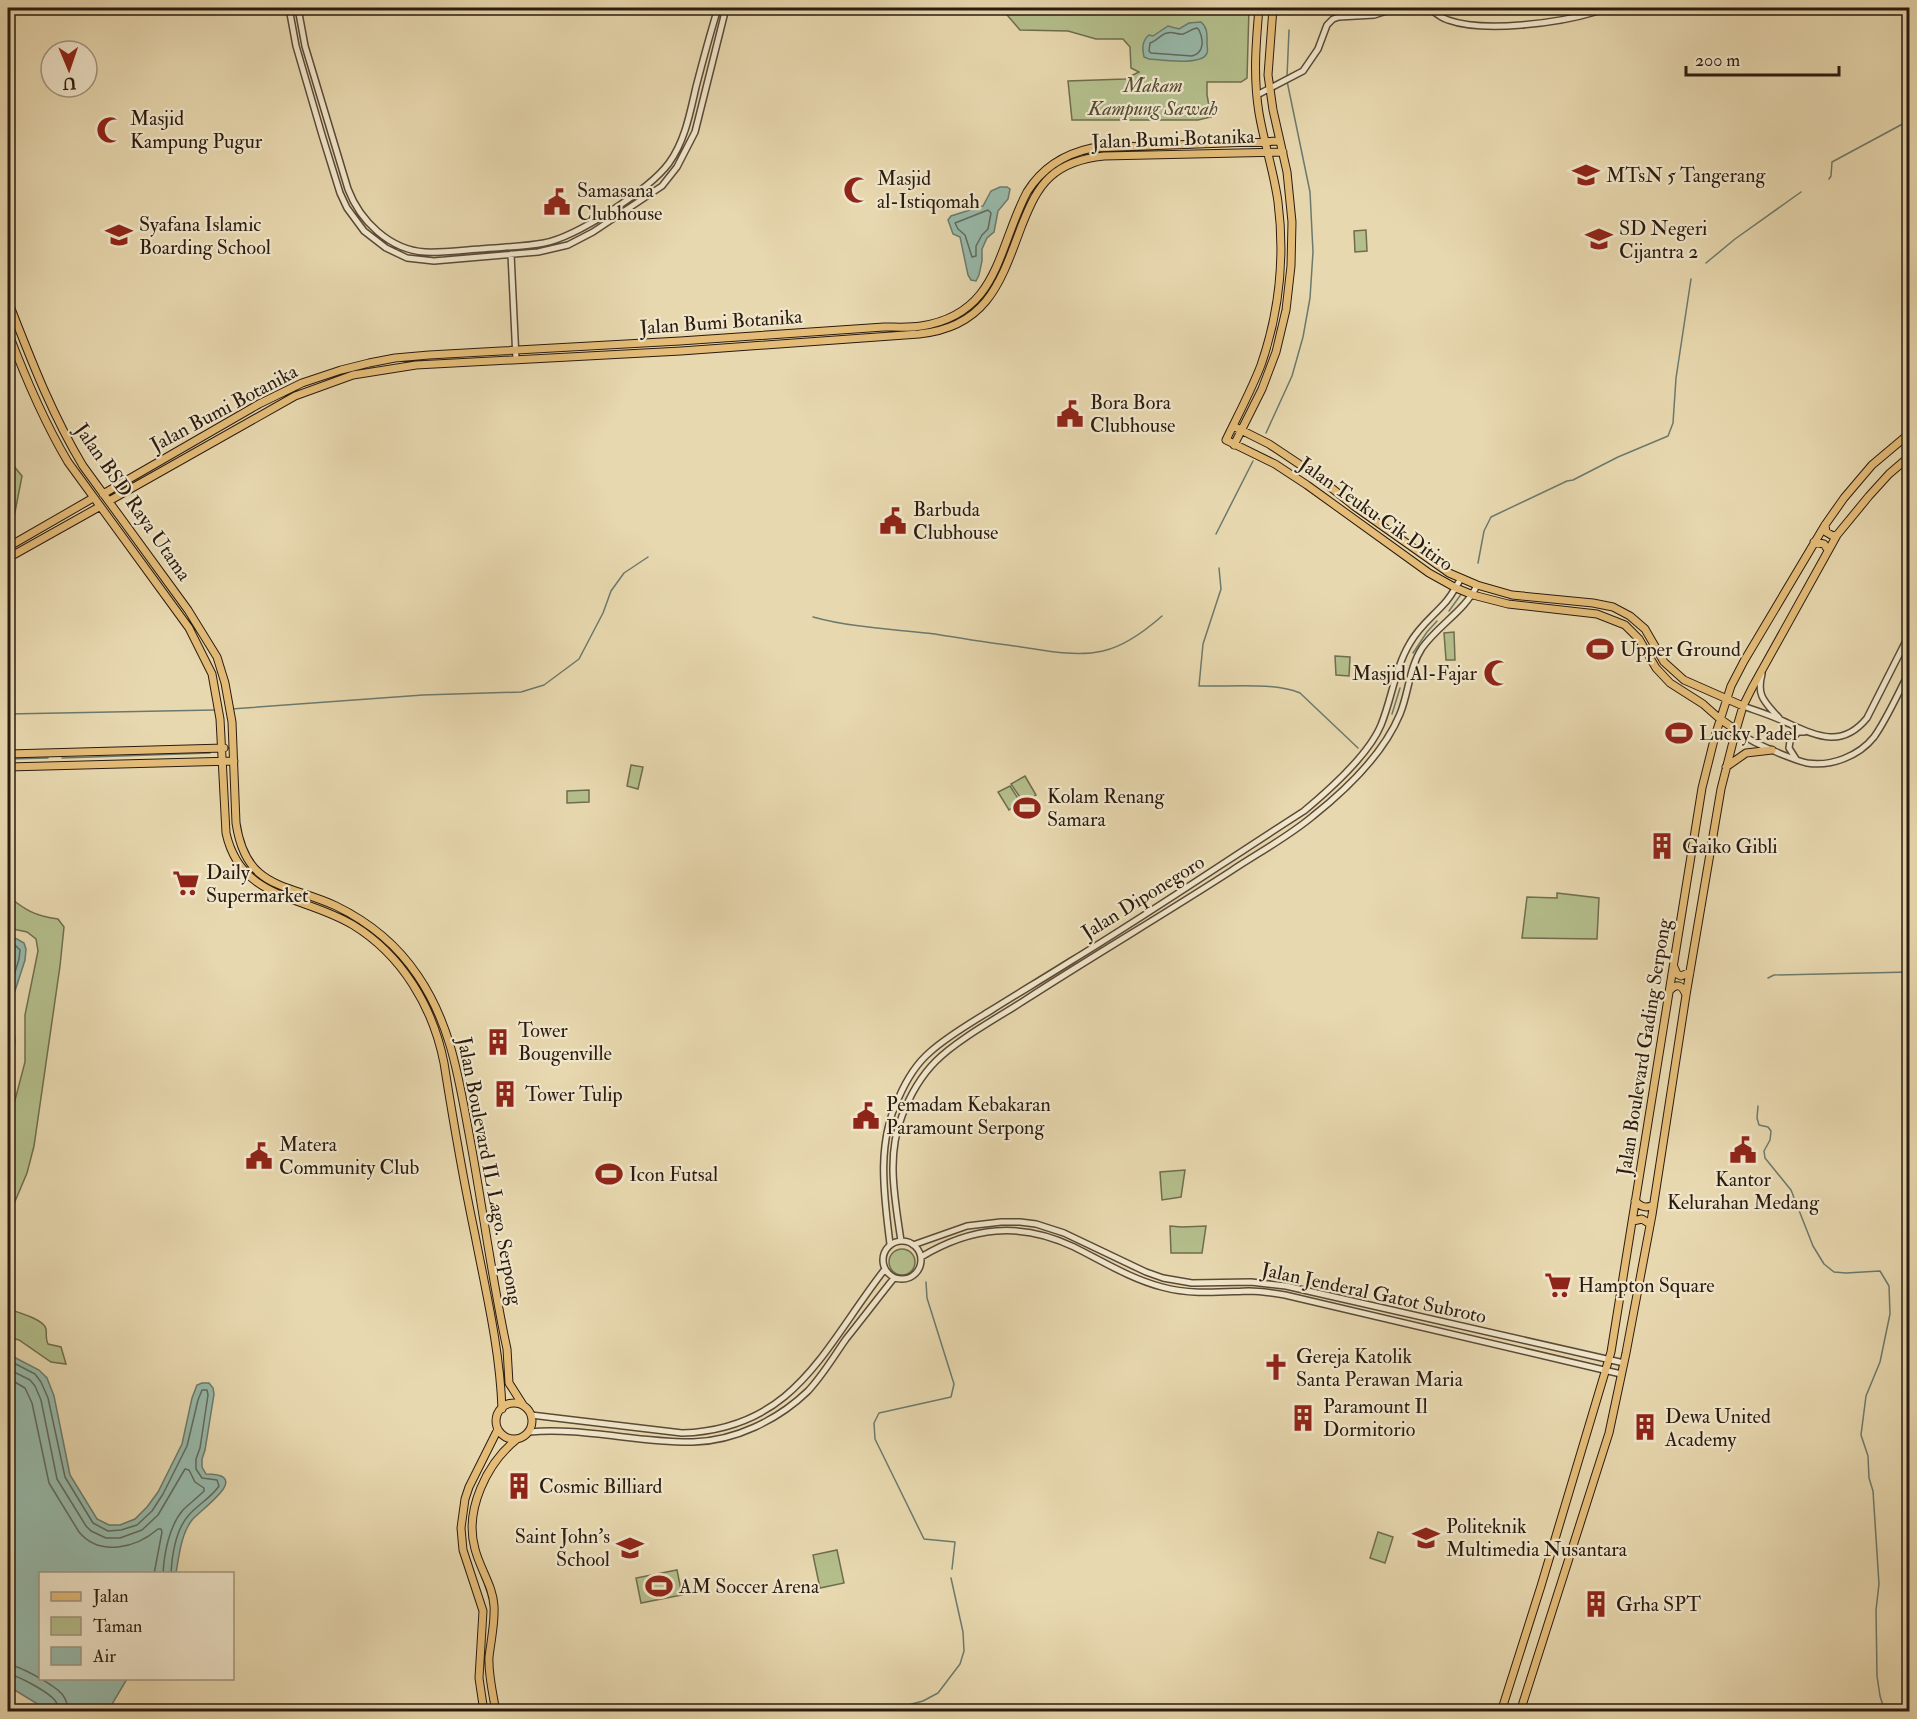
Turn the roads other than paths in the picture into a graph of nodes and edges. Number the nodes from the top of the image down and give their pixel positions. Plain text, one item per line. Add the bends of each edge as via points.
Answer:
1 (289, 8) edge
2 (298, 8) edge
3 (718, 8) edge
4 (726, 8) edge
5 (1259, 8) edge
6 (1273, 8) edge
7 (1396, 8) edge
8 (1429, 8) edge
9 (1593, 8) edge
10 (290, 18) junction
11 (300, 18) junction
12 (711, 31) junction
13 (719, 34) junction
14 (1269, 88) junction
15 (1257, 95) junction
16 (1280, 141) junction
17 (1265, 143) junction
18 (1268, 152) junction
19 (1283, 152) junction
20 (1007, 240) junction
21 (1015, 243) junction
22 (510, 246) junction
23 (511, 255) junction
24 (8, 301) edge
25 (8, 332) edge
26 (680, 341) junction
27 (516, 350) junction
28 (681, 351) junction
29 (516, 359) junction
30 (302, 383) junction
31 (305, 392) junction
32 (1233, 426) junction
33 (1241, 431) junction
34 (1910, 433) edge
35 (1234, 445) junction
36 (1282, 452) junction
37 (1910, 456) edge
38 (1275, 464) junction
39 (103, 494) junction
40 (93, 498) junction
41 (109, 501) junction
42 (99, 507) junction
43 (1825, 525) junction
44 (1838, 535) junction
45 (1814, 542) junction
46 (8, 547) edge
47 (1828, 550) junction
48 (8, 558) edge
49 (1461, 578) junction
50 (1477, 585) junction
51 (1456, 588) junction
52 (1473, 595) junction
53 (1436, 611) junction
54 (1445, 622) junction
55 (1910, 633) edge
56 (1766, 661) junction
57 (1664, 662) junction
58 (1656, 668) junction
59 (1910, 671) edge
60 (1727, 698) junction
61 (1743, 706) junction
62 (1386, 711) junction
63 (1399, 717) junction
64 (220, 719) joint
65 (231, 719) joint
66 (1720, 719) junction
67 (1781, 720) junction
68 (1736, 730) junction
69 (1806, 732) junction
70 (222, 748) junction
71 (233, 748) junction
72 (1772, 750) junction
73 (55, 752) junction
74 (8, 754) edge
75 (1797, 760) junction
76 (234, 761) junction
77 (223, 762) junction
78 (56, 765) junction
79 (8, 767) edge
80 (1726, 767) junction
81 (1304, 811) junction
82 (1311, 819) junction
83 (1142, 916) junction
84 (1148, 925) junction
85 (373, 934) junction
86 (1073, 960) junction
87 (1078, 967) junction
88 (1674, 967) junction
89 (1690, 972) junction
90 (1670, 990) junction
91 (1686, 995) junction
92 (962, 1028) junction
93 (968, 1037) junction
94 (908, 1079) junction
95 (917, 1085) junction
96 (1635, 1201) junction
97 (1653, 1205) junction
98 (1633, 1221) junction
99 (1650, 1224) junction
100 (901, 1241) junction
101 (890, 1244) junction
102 (913, 1245) junction
103 (921, 1257) junction
104 (885, 1269) junction
105 (894, 1278) junction
106 (495, 1285) junction
107 (485, 1287) junction
108 (1608, 1359) junction
109 (1624, 1363) junction
110 (1605, 1371) junction
111 (1621, 1374) junction
112 (523, 1406) junction
113 (502, 1408) junction
114 (531, 1415) junction
115 (753, 1417) junction
116 (757, 1426) junction
117 (626, 1428) junction
118 (498, 1429) junction
119 (529, 1432) junction
120 (625, 1437) junction
121 (517, 1439) junction
122 (484, 1712) edge
123 (496, 1712) edge
124 (1501, 1712) edge
125 (1520, 1712) edge

1 - 10 street
2 - 11 street
3 - 12 street
4 - 13 street
5 - 15 main road via 1254,65
6 - 14 main road
7 - 14 street via 1374,15 1333,19 1308,66
8 - 9 street via 1450,21 1494,26 1577,17 1595,12
10 - 11 street
10 - 23 street via 340,193 364,231 392,251 413,259
11 - 22 street via 348,189 367,221 395,243 418,251
12 - 13 street
12 - 22 street via 685,131 656,178 575,232 544,243
13 - 23 street via 695,132 662,186 568,245
14 - 15 street
14 - 16 main road
15 - 17 main road
16 - 17 main road, Jalan Bumi Botanika
16 - 19 main road
17 - 18 main road
17 - 20 main road, Jalan Bumi Botanika via 1092,148 1075,152 1052,164 1034,182
18 - 19 main road, Jalan Bumi Botanika
18 - 21 main road, Jalan Bumi Botanika via 1078,160 1050,177 1039,190
18 - 32 main road via 1278,203 1279,284 1266,347
19 - 33 main road via 1292,222 1286,310 1276,352
20 - 21 main road
20 - 26 main road, Jalan Bumi Botanika via 982,294 966,309 942,322 916,327
21 - 28 main road, Jalan Bumi Botanika via 991,296 974,313 945,329
22 - 23 street
23 - 27 street
24 - 39 main road, Jalan BSD Raya Utama via 55,417
25 - 40 main road, Jalan BSD Raya Utama via 33,396
26 - 27 main road, Jalan Bumi Botanika
26 - 28 main road
27 - 29 street
27 - 30 main road, Jalan Bumi Botanika via 395,358
28 - 29 main road, Jalan Bumi Botanika
29 - 31 main road, Jalan Bumi Botanika via 384,369
30 - 31 main road
30 - 39 main road, Jalan Bumi Botanika
31 - 41 main road, Jalan Bumi Botanika
32 - 33 main road, Jalan Teuku Cik Ditiro
32 - 35 main road, Jalan Teuku Cik Ditiro via 1226,440
33 - 35 main road
33 - 36 main road, Jalan Teuku Cik Ditiro
34 - 43 main road, Jalan Boulevard Gading Serpong via 1865,472
35 - 38 main road, Jalan Teuku Cik Ditiro
36 - 38 main road
36 - 49 main road, Jalan Teuku Cik Ditiro via 1434,563
37 - 44 main road, Jalan Boulevard Gading Serpong via 1869,496
38 - 51 main road, Jalan Teuku Cik Ditiro
39 - 41 main road, Jalan BSD Raya Utama
40 - 42 main road, Jalan BSD Raya Utama
40 - 46 main road
41 - 65 main road, Jalan BSD Raya Utama via 206,638 221,669
42 - 48 main road
42 - 64 main road, Jalan BSD Raya Utama via 189,628 212,674
43 - 44 main road via 1829,534
43 - 45 main road, Jalan Boulevard Gading Serpong
44 - 47 main road, Jalan Boulevard Gading Serpong
45 - 47 main road via 1824,544
45 - 60 main road, Jalan Boulevard Gading Serpong
47 - 56 main road, Jalan Boulevard Gading Serpong
49 - 50 main road, Jalan Teuku Cik Ditiro
49 - 51 street, Jalan Diponegoro
50 - 52 street, Jalan Diponegoro
50 - 57 main road, Jalan Teuku Cik Ditiro via 1512,595 1612,607 1645,629
51 - 52 main road, Jalan Teuku Cik Ditiro
51 - 53 street, Jalan Diponegoro
52 - 54 street, Jalan Diponegoro
52 - 58 main road, Jalan Teuku Cik Ditiro via 1519,606 1598,614 1617,621 1633,631
53 - 54 street via 1445,616
53 - 62 street, Jalan Diponegoro via 1404,653
54 - 63 street, Jalan Diponegoro via 1415,661
55 - 69 street via 1860,727 1831,738
56 - 61 main road, Jalan Boulevard Gading Serpong
56 - 67 street via 1760,684 1762,697
57 - 58 main road
57 - 60 main road, Jalan Teuku Cik Ditiro via 1684,680
58 - 66 main road, Jalan Teuku Cik Ditiro via 1670,683
59 - 75 street via 1874,737 1861,749 1826,763
60 - 61 main road, Jalan Teuku Cik Ditiro
60 - 66 main road, Jalan Boulevard Gading Serpong
61 - 67 street
61 - 68 main road, Jalan Boulevard Gading Serpong
62 - 63 street
62 - 81 street, Jalan Diponegoro via 1369,744 1332,787
63 - 82 street, Jalan Diponegoro via 1378,753
64 - 70 main road, Jalan Boulevard IL Lago. Serpong
65 - 71 main road, Jalan Boulevard IL Lago. Serpong
66 - 68 main road, Jalan Teuku Cik Ditiro
66 - 88 main road, Jalan Boulevard Gading Serpong via 1702,788
67 - 69 street
68 - 72 street
68 - 80 main road, Jalan Boulevard Gading Serpong
69 - 75 street via 1798,732 1790,741 1789,748
70 - 71 main road
70 - 73 main road
70 - 77 main road, Jalan Boulevard IL Lago. Serpong
71 - 76 main road, Jalan Boulevard IL Lago. Serpong
72 - 75 street
72 - 80 main road via 1740,755
73 - 74 main road
73 - 78 main road
76 - 77 main road
76 - 85 main road, Jalan Boulevard IL Lago. Serpong via 238,839 255,869 267,879 335,906
77 - 78 main road
77 - 85 main road, Jalan Boulevard IL Lago. Serpong via 226,833 243,869 265,888
78 - 79 main road
80 - 89 main road, Jalan Boulevard Gading Serpong
81 - 82 street
81 - 83 street, Jalan Diponegoro
82 - 84 street, Jalan Diponegoro
83 - 84 street
83 - 86 street, Jalan Diponegoro
84 - 87 street, Jalan Diponegoro
85 - 106 main road, Jalan Boulevard IL Lago. Serpong via 392,945 417,974 446,1028 459,1080
85 - 107 main road, Jalan Boulevard IL Lago. Serpong via 415,987 441,1046
86 - 87 street
86 - 92 street, Jalan Diponegoro
87 - 93 street, Jalan Diponegoro
88 - 89 main road via 1681,976
88 - 90 main road, Jalan Boulevard Gading Serpong
89 - 91 main road, Jalan Boulevard Gading Serpong
90 - 91 main road via 1679,985
90 - 96 main road, Jalan Boulevard Gading Serpong
91 - 97 main road, Jalan Boulevard Gading Serpong
92 - 93 street
92 - 94 street, Jalan Diponegoro via 921,1060
93 - 95 street, Jalan Diponegoro via 939,1058
94 - 95 street
94 - 101 street, Jalan Diponegoro via 894,1107 885,1145 884,1202
95 - 100 street, Jalan Diponegoro via 901,1117 894,1148
96 - 97 main road via 1645,1207
96 - 98 main road, Jalan Boulevard Gading Serpong
97 - 99 main road, Jalan Boulevard Gading Serpong
98 - 99 main road via 1642,1219
98 - 108 main road, Jalan Boulevard Gading Serpong
99 - 109 main road, Jalan Boulevard Gading Serpong
100 - 101 street
100 - 102 street
101 - 104 street via 882,1260
102 - 103 street
102 - 108 street, Jalan Jenderal Gatot Subroto via 967,1226 1001,1222 1036,1224 1163,1278 1192,1284 1251,1282 1286,1286
103 - 105 street via 917,1272 911,1277
103 - 110 street, Jalan Jenderal Gatot Subroto via 940,1245 977,1232 1028,1233 1056,1239 1138,1279 1174,1290 1285,1295
104 - 105 street
104 - 115 street via 804,1379 778,1403
105 - 116 street via 807,1391
106 - 107 main road
106 - 112 main road, Jalan Boulevard IL Lago. Serpong via 507,1350 508,1383
107 - 113 main road, Jalan Boulevard IL Lago. Serpong
108 - 109 street, Jalan Jenderal Gatot Subroto
108 - 110 main road, Jalan Boulevard Gading Serpong
109 - 111 main road, Jalan Boulevard Gading Serpong
110 - 111 street, Jalan Jenderal Gatot Subroto
110 - 124 main road, Jalan Boulevard Gading Serpong
111 - 125 main road, Jalan Boulevard Gading Serpong via 1609,1433
112 - 113 main road via 514,1403
112 - 114 main road
113 - 118 main road via 497,1416
114 - 117 street
114 - 119 main road
115 - 116 street
115 - 117 street via 734,1426 701,1432
116 - 120 street via 693,1442
117 - 120 street
118 - 121 main road via 508,1438
118 - 122 main road via 469,1487 461,1528 463,1550 483,1611 479,1678
119 - 120 street via 560,1430
119 - 121 main road
121 - 123 main road via 491,1467 472,1515 474,1548 494,1605 489,1658

